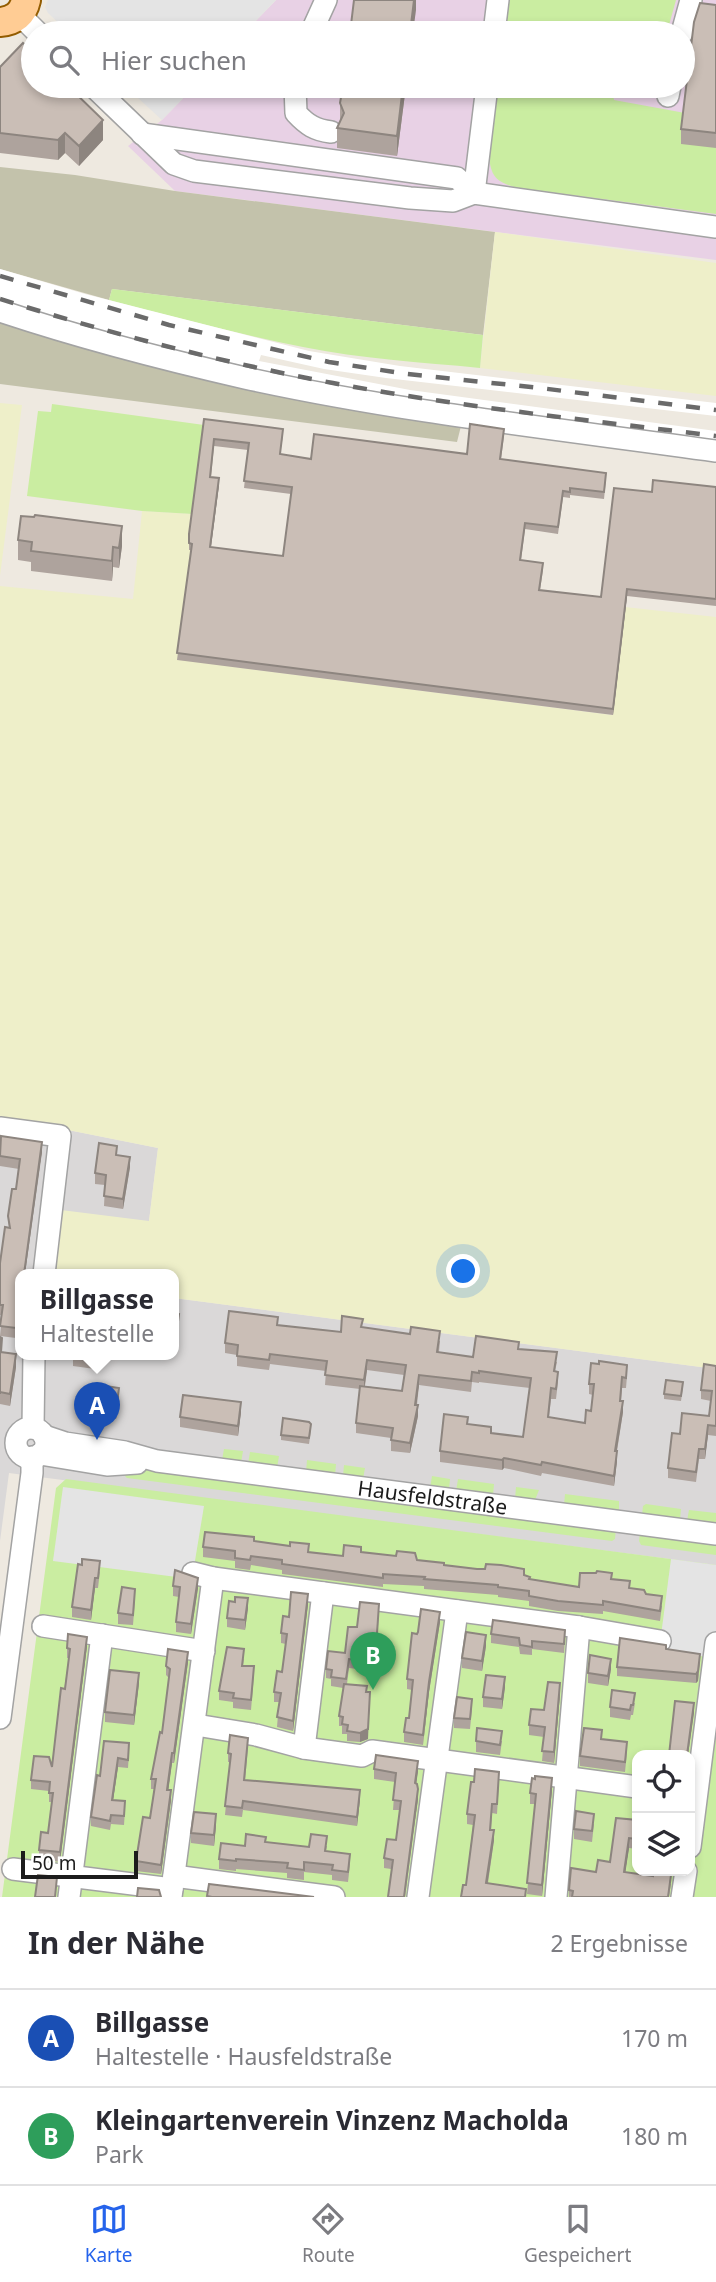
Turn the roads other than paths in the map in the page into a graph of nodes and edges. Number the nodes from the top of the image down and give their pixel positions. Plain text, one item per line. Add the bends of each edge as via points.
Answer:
1 (326, 0) edge
2 (498, 0) edge
3 (691, 0) edge
4 (317, 21) edge
5 (495, 21) edge
6 (685, 21) edge
7 (105, 98) edge
8 (295, 98) edge
9 (484, 98) edge
10 (331, 132) dead end
11 (142, 134) junction
12 (467, 174) junction
13 (474, 193) junction
14 (716, 227) edge
15 (0, 311) edge
16 (716, 451) edge
17 (0, 1128) edge
18 (45, 1269) edge
19 (33, 1360) edge
20 (23, 1442) edge
21 (716, 1534) edge
22 (323, 1593) junction
23 (457, 1611) junction
24 (43, 1626) dead end
25 (579, 1627) junction
26 (102, 1635) junction
27 (660, 1641) edge
28 (716, 1643) edge
29 (204, 1651) junction
30 (0, 1718) edge
31 (196, 1725) junction
32 (304, 1748) junction
33 (436, 1761) junction
34 (567, 1778) junction
35 (695, 1781) edge
36 (632, 1786) edge
37 (13, 1869) dead end
38 (685, 1876) edge
39 (70, 1887) edge
40 (173, 1887) edge
41 (334, 1897) edge
42 (418, 1897) edge
43 (556, 1897) edge
44 (682, 1897) edge

1 - 4 street
2 - 5 street
3 - 6 street
7 - 11 street
8 - 10 street via 296,113 306,124
9 - 12 street
11 - 12 street
11 - 13 street via 174,164 194,171 410,198 453,201
12 - 13 street
13 - 14 street
15 - 16 street via 124,349 247,378
17 - 18 street via 60,1136
19 - 20 street
20 - 21 street, Hausfeldstraße via 65,1443 149,1460
20 - 30 street via 32,1473
22 - 23 street
22 - 29 street via 203,1575
22 - 32 street
23 - 25 street
23 - 33 street
24 - 26 street
25 - 27 street
25 - 34 street
26 - 29 street
26 - 39 street
28 - 35 street
29 - 31 street
31 - 32 street
31 - 40 street
32 - 33 street via 362,1756 372,1751
33 - 34 street
33 - 42 street
34 - 36 street
34 - 43 street
37 - 39 street
38 - 44 street
39 - 40 street
40 - 41 street

